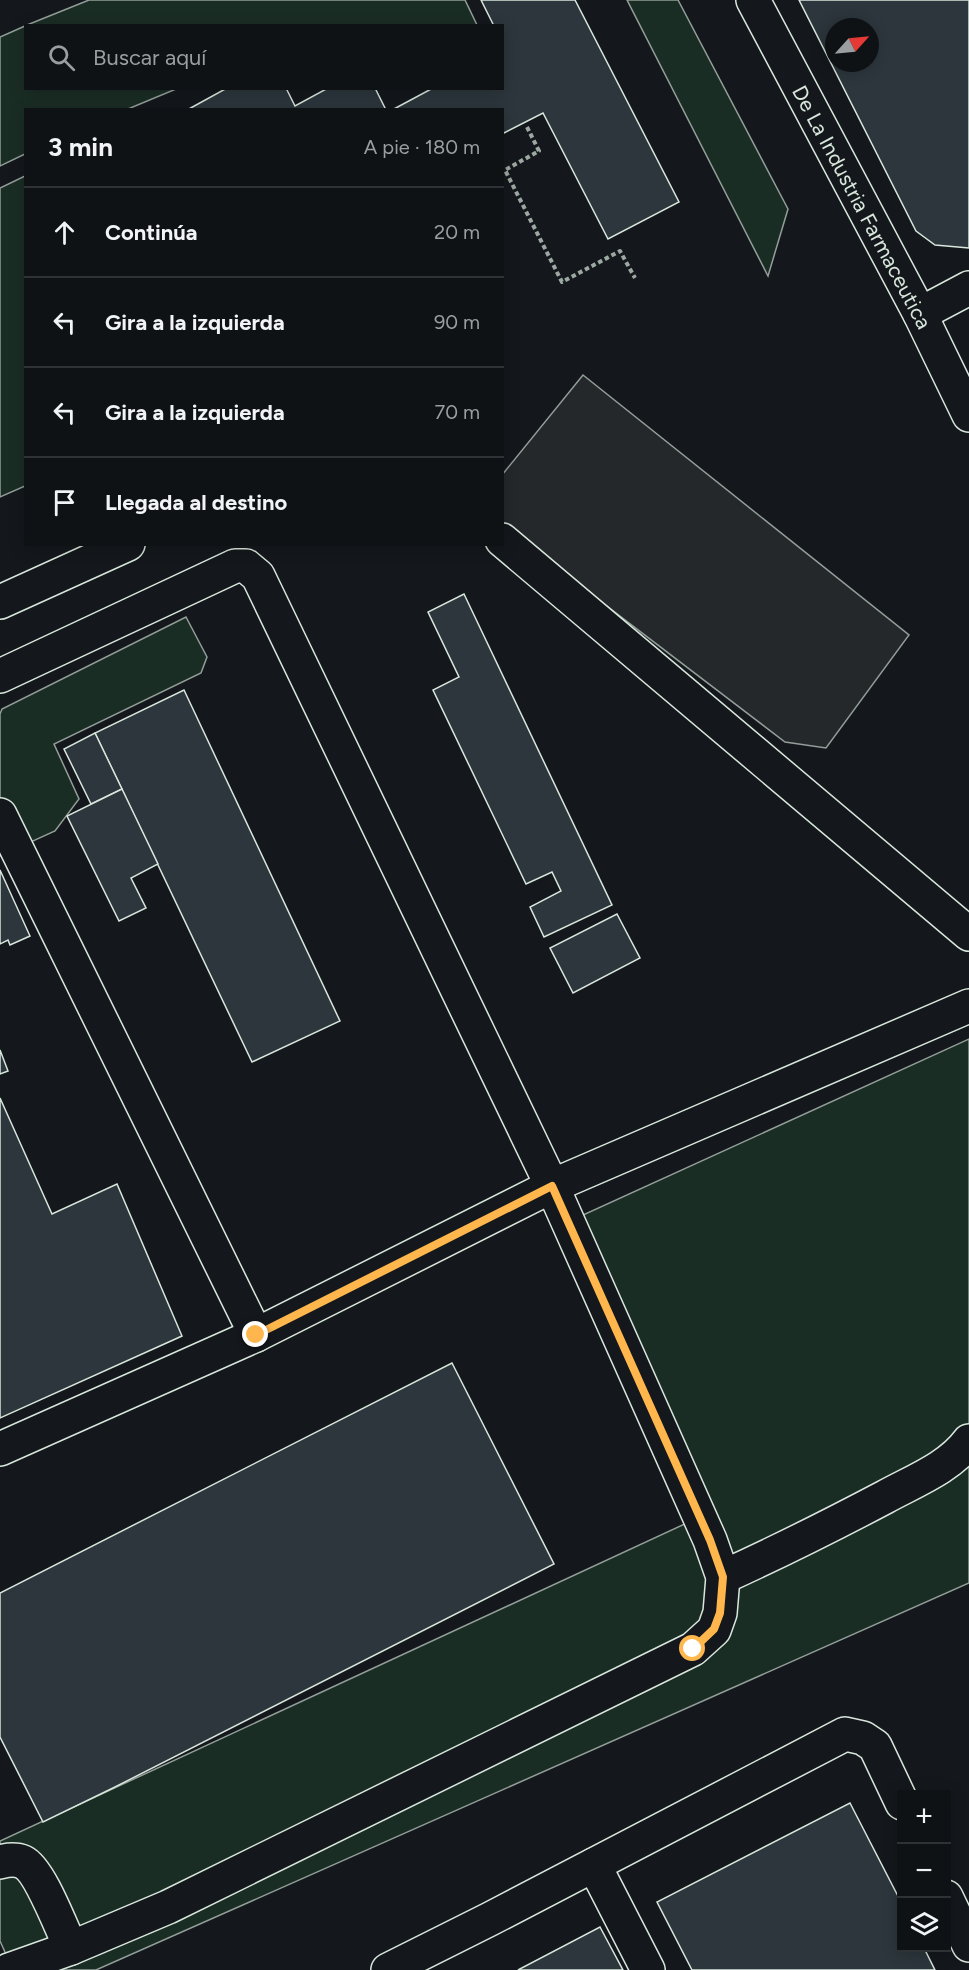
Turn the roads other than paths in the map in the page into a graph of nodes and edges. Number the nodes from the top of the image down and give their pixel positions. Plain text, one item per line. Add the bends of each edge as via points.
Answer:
1 (753, 0) edge
2 (969, 288) edge
3 (920, 314) junction
4 (969, 415) edge
5 (504, 542) edge
6 (124, 546) edge
7 (0, 602) edge
8 (0, 676) edge
9 (0, 815) edge
10 (969, 934) edge
11 (969, 1006) edge
12 (552, 1186) junction
13 (256, 1335) junction
14 (969, 1441) edge
15 (0, 1449) edge
16 (723, 1577) junction
17 (897, 1792) edge
18 (0, 1862) edge
19 (594, 1865) junction
20 (951, 1908) edge
21 (969, 1945) edge
22 (71, 1948) junction
23 (9, 1970) edge
24 (388, 1970) edge
25 (648, 1970) edge

1 - 3 main road, De La Industria Farmaceutica
2 - 3 main road
3 - 4 main road, De La Industria Farmaceutica
5 - 10 main road
6 - 7 main road
8 - 12 main road via 236,566 253,570
9 - 13 main road
11 - 12 main road
12 - 13 main road
12 - 16 main road
13 - 15 main road
14 - 16 main road via 957,1455 932,1472 810,1537
16 - 22 main road via 720,1613 714,1629 693,1649 168,1907
17 - 19 main road via 875,1746 845,1734
18 - 22 main road via 23,1862 31,1869
19 - 24 main road
19 - 25 main road
20 - 21 main road
22 - 23 main road

